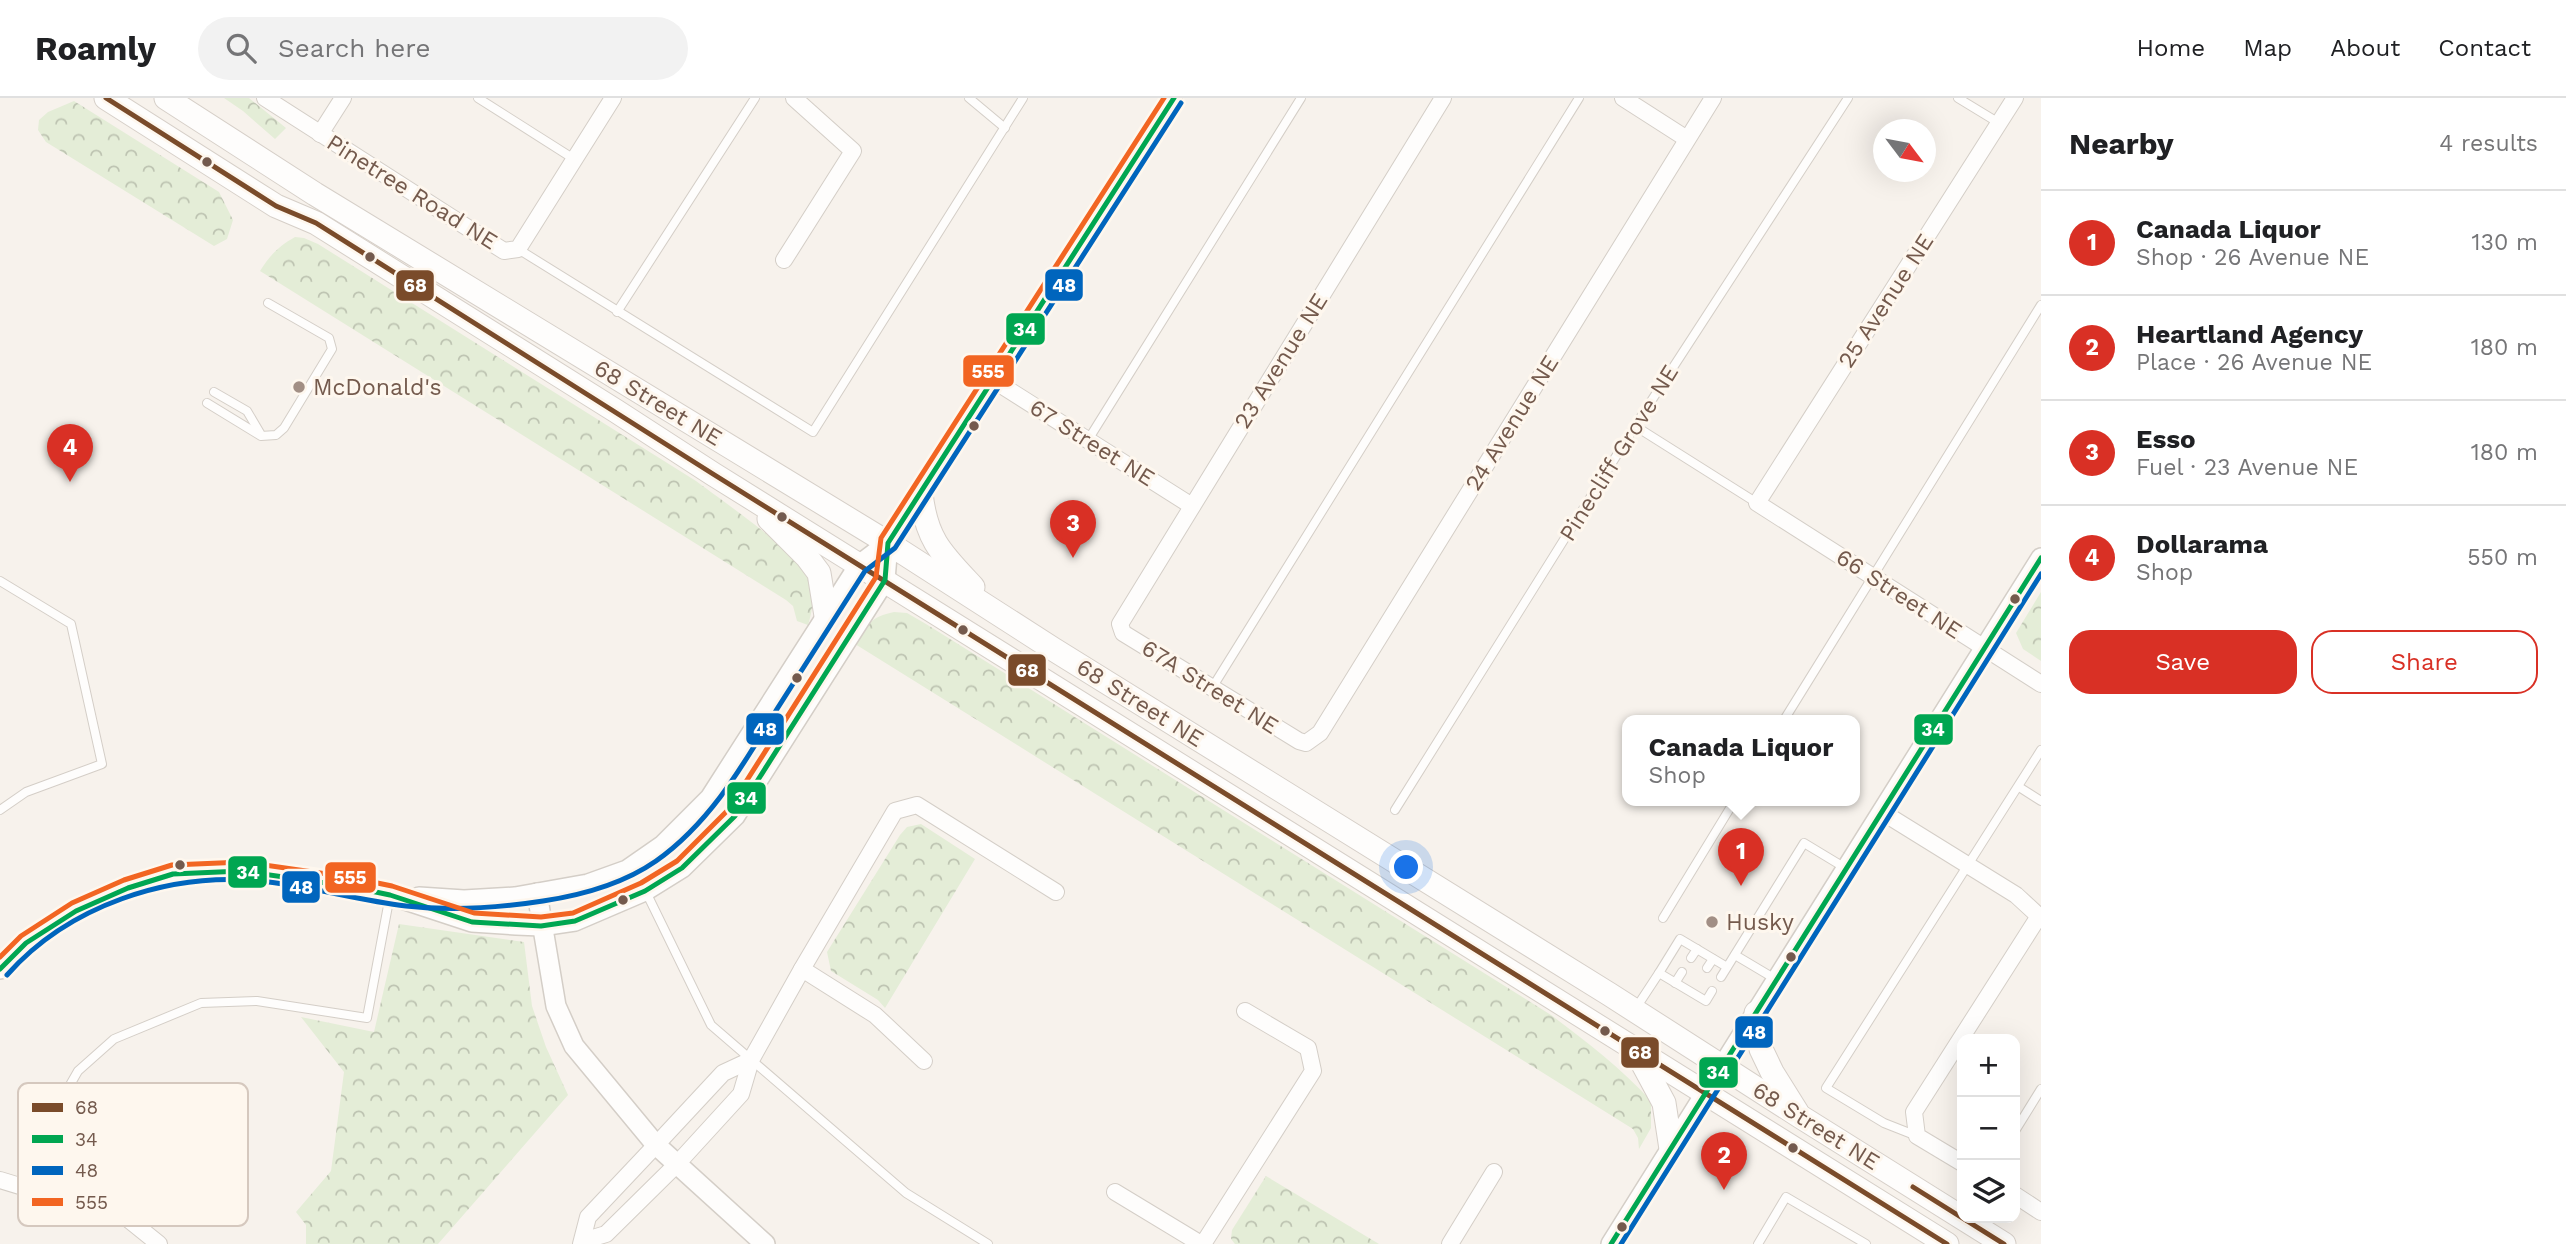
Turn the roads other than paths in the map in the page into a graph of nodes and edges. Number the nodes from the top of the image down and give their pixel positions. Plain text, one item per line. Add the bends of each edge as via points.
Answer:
1 (106, 98) edge
2 (166, 98) edge
3 (265, 98) edge
4 (343, 98) edge
5 (613, 98) edge
6 (755, 98) edge
7 (794, 98) edge
8 (969, 98) edge
9 (1023, 98) edge
10 (1174, 98) edge
11 (1301, 98) edge
12 (1443, 98) edge
13 (1579, 98) edge
14 (1623, 98) edge
15 (1713, 98) edge
16 (1848, 98) edge
17 (1958, 98) edge
18 (2015, 98) edge
19 (484, 100) edge
20 (1999, 123) junction
21 (1005, 128) junction
22 (320, 134) junction
23 (1687, 139) junction
24 (574, 159) junction
25 (518, 249) junction
26 (784, 260) dead end
27 (268, 303) dead end
28 (2041, 305) edge
29 (617, 312) junction
30 (993, 380) junction
31 (214, 392) dead end
32 (207, 403) dead end
33 (1635, 426) junction
34 (261, 436) junction
35 (1088, 441) junction
36 (739, 490) junction
37 (920, 493) junction
38 (1757, 503) junction
39 (1192, 506) junction
40 (888, 543) junction
41 (2041, 558) edge
42 (859, 565) junction
43 (1872, 577) junction
44 (885, 580) junction
45 (0, 581) edge
46 (993, 611) junction
47 (826, 615) junction
48 (1120, 624) joint
49 (1984, 649) junction
50 (2041, 684) edge
51 (1212, 688) junction
52 (1787, 715) edge
53 (1306, 743) joint
54 (2041, 750) edge
55 (2019, 787) junction
56 (2041, 801) edge
57 (1731, 806) edge
58 (0, 810) edge
59 (1395, 810) dead end
60 (1882, 813) junction
61 (1968, 865) junction
62 (1847, 869) junction
63 (645, 891) junction
64 (1056, 892) dead end
65 (537, 893) junction
66 (390, 895) junction
67 (2040, 917) edge
68 (1663, 918) dead end
69 (541, 926) junction
70 (1697, 949) junction
71 (1735, 955) junction
72 (1691, 958) dead end
73 (1713, 959) junction
74 (1727, 967) junction
75 (1707, 968) dead end
76 (0, 969) edge
77 (802, 969) junction
78 (1682, 972) dead end
79 (1659, 973) junction
80 (1721, 977) dead end
81 (1777, 980) junction
82 (1698, 982) dead end
83 (1675, 983) junction
84 (1712, 990) dead end
85 (1692, 993) junction
86 (1635, 1010) junction
87 (1245, 1011) dead end
88 (1756, 1013) junction
89 (1636, 1050) junction
90 (751, 1060) junction
91 (924, 1061) dead end
92 (1722, 1067) junction
93 (72, 1083) edge
94 (2041, 1088) edge
95 (1706, 1094) junction
96 (1801, 1117) junction
97 (2020, 1123) edge
98 (1917, 1136) junction
99 (656, 1144) junction
100 (1671, 1149) junction
101 (1957, 1160) edge
102 (677, 1164) junction
103 (1494, 1172) dead end
104 (0, 1180) edge
105 (18, 1186) edge
106 (1115, 1192) dead end
107 (2020, 1198) edge
108 (2041, 1212) edge
109 (137, 1226) edge
110 (583, 1243) edge
111 (159, 1244) edge
112 (765, 1244) edge
113 (988, 1244) edge
114 (1202, 1244) edge
115 (1450, 1244) edge
116 (1611, 1244) edge
117 (1758, 1244) edge
118 (1866, 1244) edge
119 (1947, 1244) edge
120 (2004, 1244) edge

1 - 36 main road, 68 Street NE via 276,206 316,223
2 - 40 main road, 68 Street NE via 315,194
3 - 22 street, Pinetree Road NE
4 - 22 street
5 - 24 street, Pinetree Road NE
6 - 29 lane
7 - 26 street via 853,151
8 - 21 lane
9 - 21 lane
10 - 30 street
11 - 35 lane
12 - 39 street, 23 Avenue NE
13 - 51 lane
14 - 23 street
15 - 23 street, 24 Avenue NE
16 - 33 lane, Pinecliff Grove NE
17 - 20 lane
18 - 20 street, 25 Avenue NE
19 - 24 lane
20 - 38 street, 25 Avenue NE
21 - 29 lane via 813,432
22 - 25 street, Pinetree Road NE via 504,251
23 - 53 street, 24 Avenue NE via 1320,733
24 - 25 street, Pinetree Road NE
25 - 29 lane
27 - 34 lane via 329,338 332,349 284,428 276,435
28 - 43 lane
30 - 35 street, 67 Street NE
30 - 37 street
31 - 34 lane via 247,411
32 - 34 lane
33 - 38 lane
33 - 59 lane, Pinecliff Grove NE
35 - 39 street, 67 Street NE
36 - 42 main road, 68 Street NE
36 - 47 main road via 819,573
37 - 40 street
37 - 46 main road via 931,539
38 - 43 street, 66 Street NE
39 - 48 street, 23 Avenue NE
40 - 42 street
40 - 44 street
40 - 46 main road, 68 Street NE
41 - 49 street
42 - 44 main road, 68 Street NE
42 - 47 street
43 - 49 street, 66 Street NE
43 - 52 lane
44 - 63 street via 735,816 682,868
44 - 89 main road, 68 Street NE
45 - 58 lane via 71,624 102,764 26,792
46 - 86 main road, 68 Street NE
47 - 65 street via 696,814 627,870 588,884
48 - 51 street, 67A Street NE via 1123,634
49 - 50 street, 66 Street NE
49 - 60 street
51 - 53 street, 67A Street NE
54 - 55 lane
55 - 56 lane
55 - 61 lane
57 - 68 lane
60 - 61 street
60 - 62 street
61 - 67 street via 2016,895
61 - 98 lane via 1826,1087 1884,1123
62 - 71 lane via 1804,843
62 - 81 street
63 - 69 street via 575,921
63 - 90 lane via 711,1025
64 - 77 street via 917,805 895,811
65 - 66 street via 464,901
65 - 69 street
66 - 69 street via 472,922
66 - 76 street via 242,871 173,874 76,911 26,943
66 - 93 lane via 367,1018 257,1001 201,1003 114,1039
67 - 98 street via 1914,1112
69 - 99 street via 556,1006 574,1046
70 - 72 lane
70 - 73 lane
70 - 79 lane via 1680,939
71 - 74 lane
71 - 81 lane
73 - 74 lane
73 - 75 lane
74 - 80 lane
77 - 90 street
77 - 91 street via 875,1015
78 - 83 lane
79 - 83 lane
79 - 86 lane
81 - 88 street
82 - 85 lane
83 - 85 lane
84 - 85 lane via 1706,1001
86 - 92 main road, 68 Street NE
87 - 114 street via 1308,1048 1312,1071
88 - 92 street
88 - 96 main road via 1761,1049
89 - 95 main road, 68 Street NE
89 - 100 main road via 1664,1103
90 - 99 street via 723,1073
90 - 102 street via 741,1094
90 - 113 lane via 906,1193
92 - 95 street
92 - 96 main road, 68 Street NE
94 - 97 lane
95 - 100 street
95 - 119 main road, 68 Street NE
96 - 120 main road, 68 Street NE
98 - 101 street
99 - 102 street
99 - 110 street via 589,1217
100 - 116 street
102 - 110 street via 606,1234
102 - 112 street
103 - 115 street
104 - 105 street
106 - 114 street
107 - 108 street
109 - 111 street
117 - 118 lane via 1786,1197

